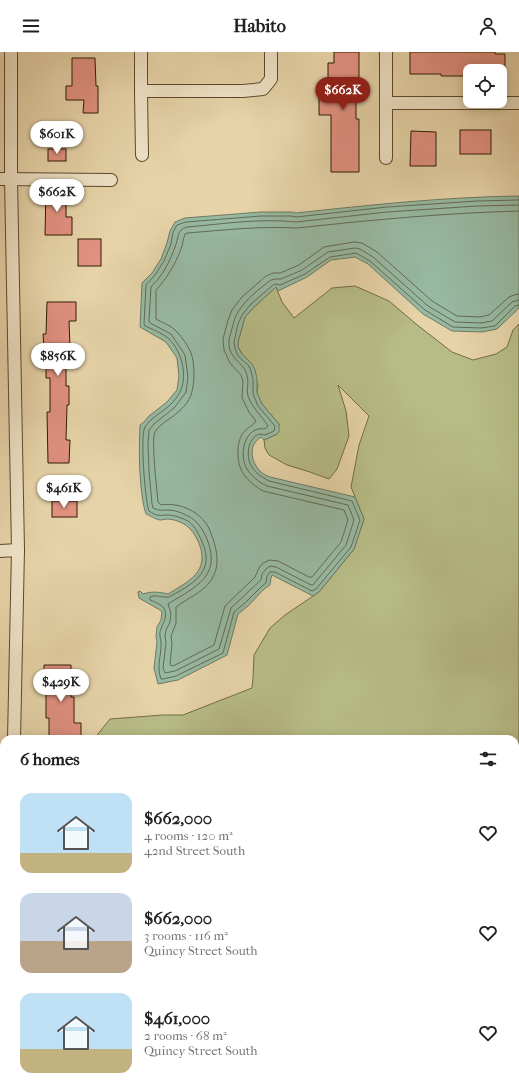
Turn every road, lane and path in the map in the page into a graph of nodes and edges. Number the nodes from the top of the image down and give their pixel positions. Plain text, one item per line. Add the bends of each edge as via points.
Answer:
1 (11, 52) edge
2 (141, 52) edge
3 (272, 52) edge
4 (386, 52) edge
5 (141, 91) junction
6 (386, 103) junction
7 (519, 103) edge
8 (142, 155) dead end
9 (386, 158) dead end
10 (5, 179) edge
11 (111, 180) dead end
12 (18, 550) junction
13 (0, 551) edge
14 (14, 735) edge

1 - 10 street
2 - 5 street
3 - 5 street via 271,79 263,89
4 - 6 street
5 - 8 street
6 - 7 street
6 - 9 street
10 - 11 street
10 - 12 street
12 - 13 street
12 - 14 street

